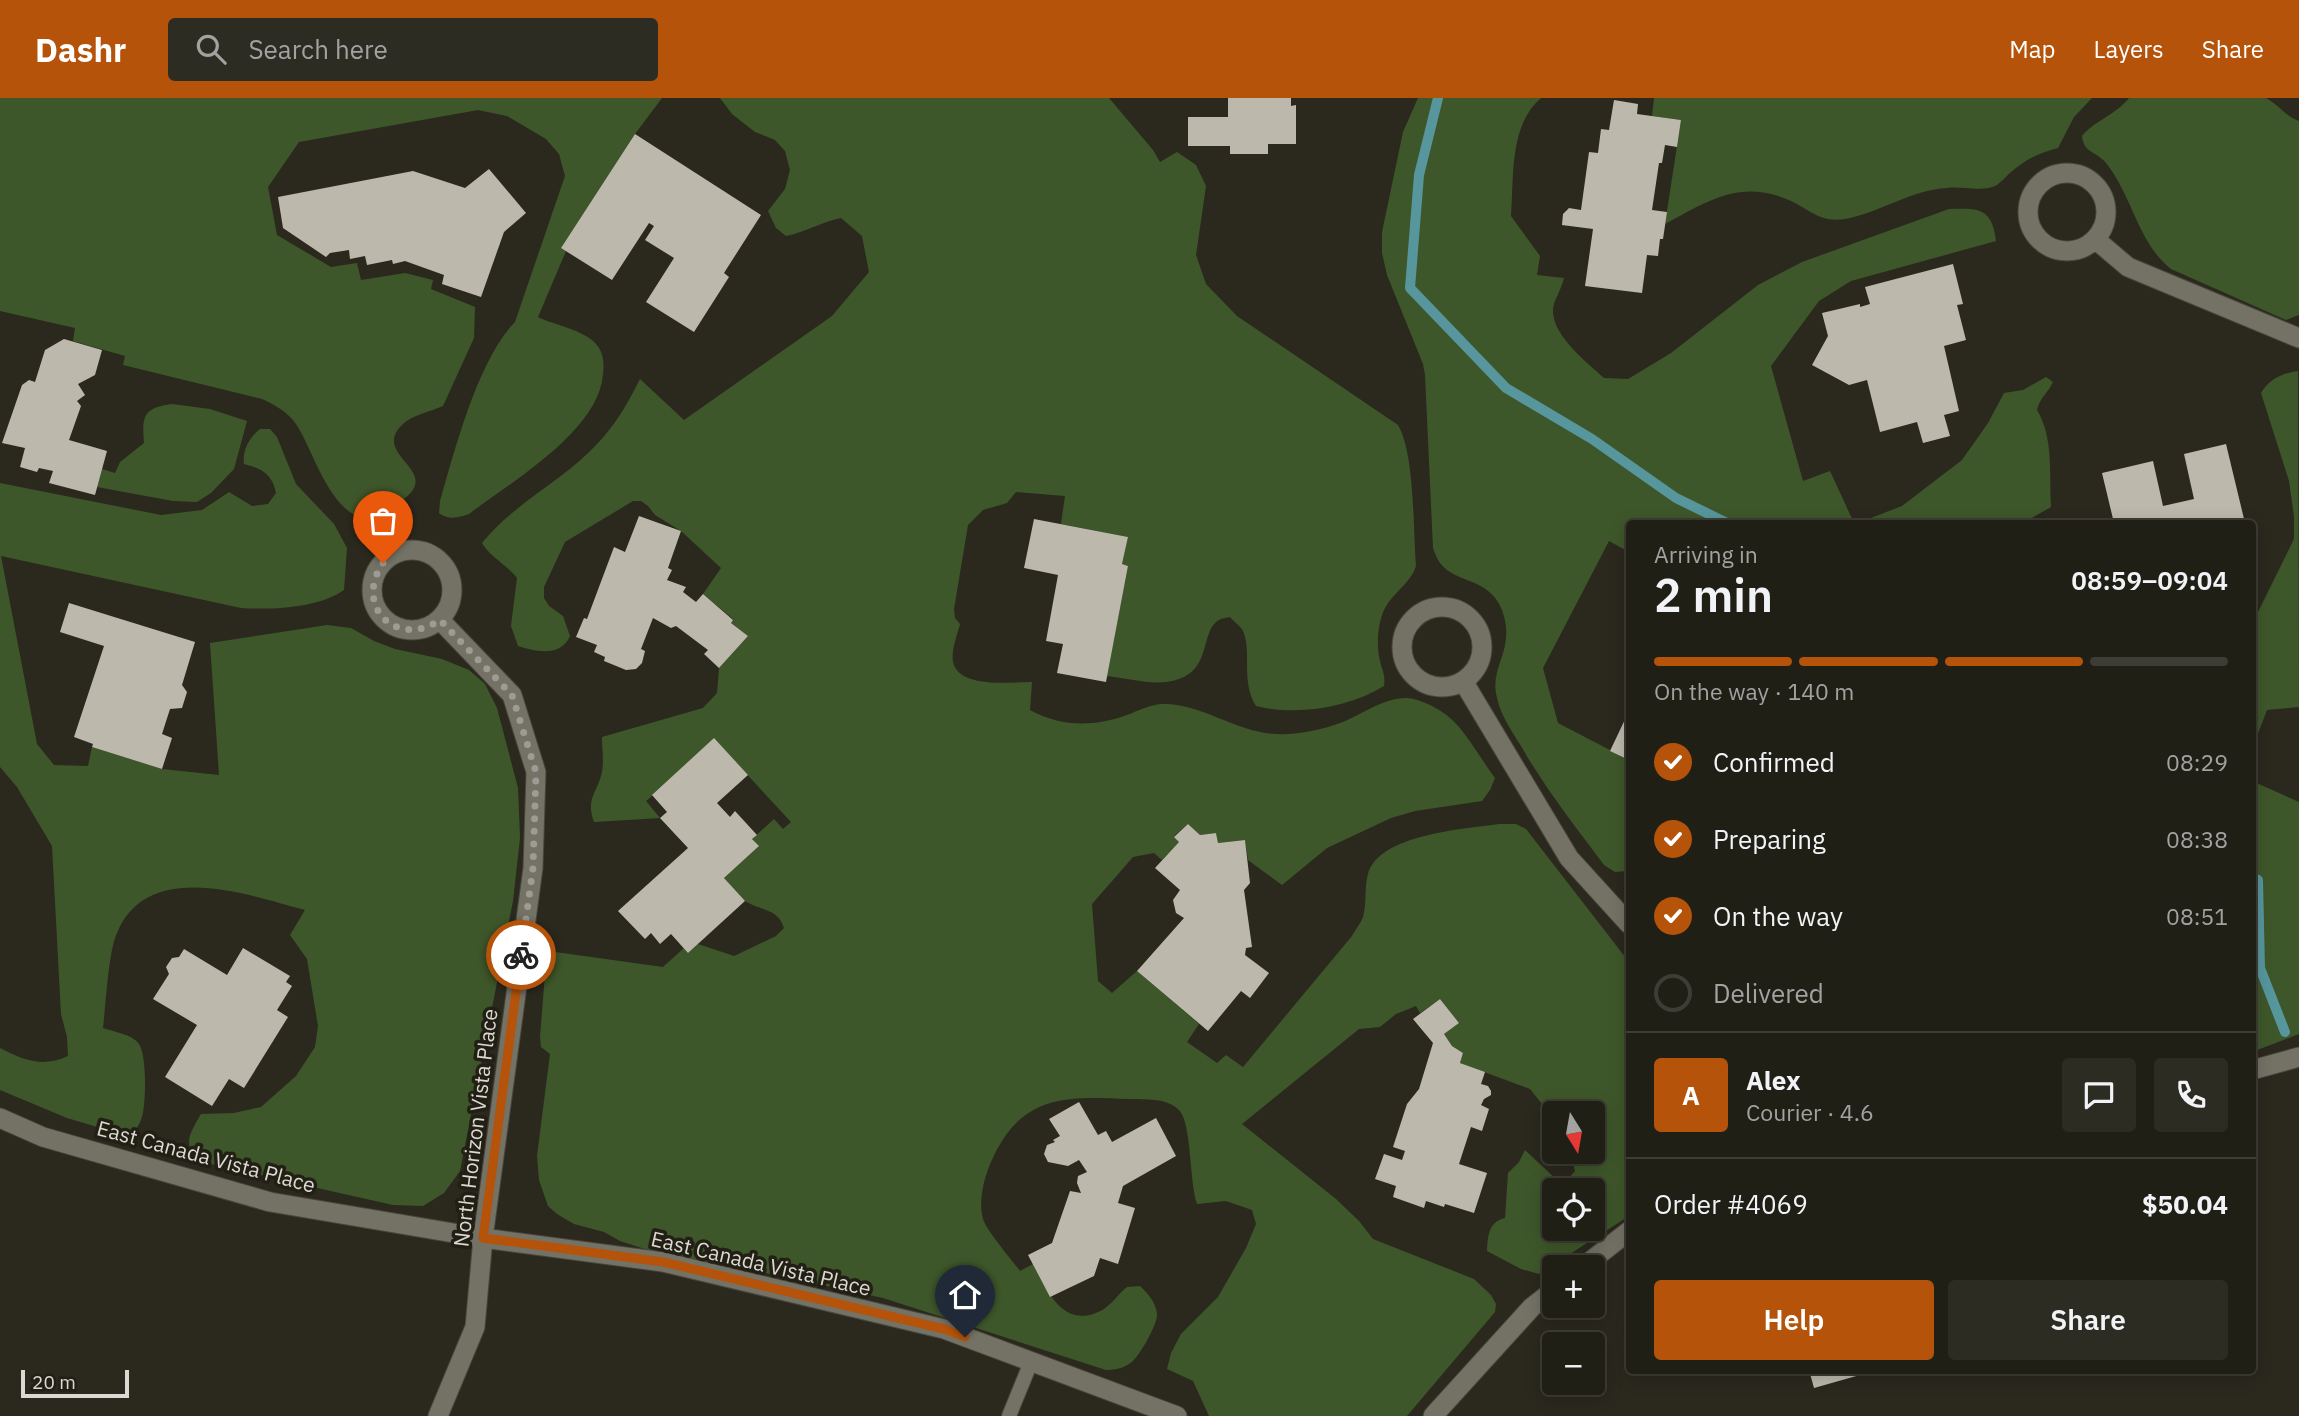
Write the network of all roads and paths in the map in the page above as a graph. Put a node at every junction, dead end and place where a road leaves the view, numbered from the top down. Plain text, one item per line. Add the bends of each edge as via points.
1 (2095, 239) junction
2 (2299, 338) edge
3 (440, 620) junction
4 (1463, 681) junction
5 (1626, 921) edge
6 (2299, 1057) edge
7 (2256, 1069) edge
8 (0, 1118) edge
9 (1626, 1233) edge
10 (483, 1238) junction
11 (1598, 1255) edge
12 (1542, 1299) edge
13 (1031, 1362) junction
14 (438, 1416) edge
15 (1009, 1416) edge
16 (1177, 1416) edge
17 (1433, 1416) edge

1 - 1 street via 2071,250 2045,244 2029,223 2031,196 2038,186 2059,173 2084,176 2094,183 2106,205 2103,229
1 - 2 street via 2128,267
3 - 3 street via 416,631 389,624 379,613 371,587 375,574 393,554 414,550 442,562 453,584 453,597
3 - 10 street, North Horizon Vista Place via 512,695 536,772 533,868
4 - 4 street via 1437,688 1424,684 1405,666 1401,653 1406,627 1426,610 1453,608 1474,623 1480,635 1480,661
4 - 5 street via 1569,858
6 - 7 street
8 - 10 street, East Canada Vista Place via 43,1137 270,1202
9 - 11 street
10 - 13 street, East Canada Vista Place via 663,1262 944,1329
10 - 14 street, North Horizon Vista Place via 475,1327
12 - 17 street
13 - 15 lane
13 - 16 street, East Canada Vista Place

